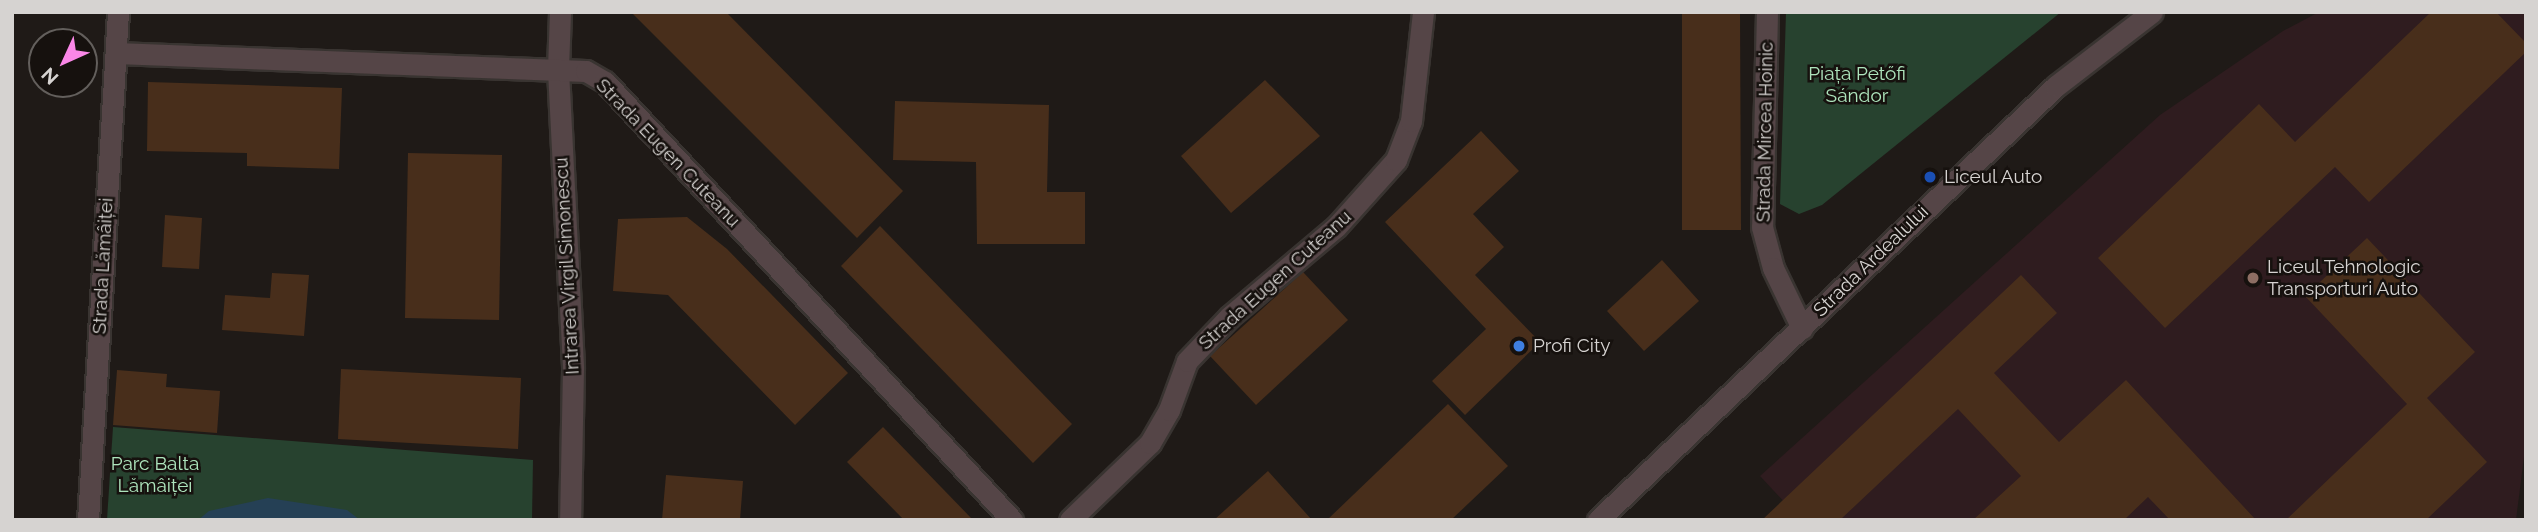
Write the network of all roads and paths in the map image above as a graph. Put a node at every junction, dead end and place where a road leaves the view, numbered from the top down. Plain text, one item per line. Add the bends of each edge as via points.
1 (118, 12) edge
2 (561, 12) edge
3 (1423, 12) edge
4 (1767, 12) edge
5 (2152, 12) edge
6 (116, 53) junction
7 (558, 70) junction
8 (1802, 328) junction
9 (88, 520) edge
10 (570, 520) edge
11 (1012, 520) edge
12 (1070, 520) edge
13 (1598, 520) edge

1 - 6 street, Strada Lămâiței
2 - 7 street, Intrarea Virgil Simonescu
3 - 12 street, Strada Eugen Cuteanu via 1411,121 1396,160 1336,227 1229,317 1187,361 1169,410 1150,443
4 - 8 street, Strada Mircea Hoinic via 1762,227 1773,268
5 - 8 street, Strada Ardealului via 2056,86
6 - 7 street, Strada Eugen Cuteanu
6 - 9 street, Strada Lămâiței
7 - 10 street, Intrarea Virgil Simonescu via 573,369
7 - 11 street, Strada Eugen Cuteanu via 586,71 605,82
8 - 13 street, Strada Ardealului

